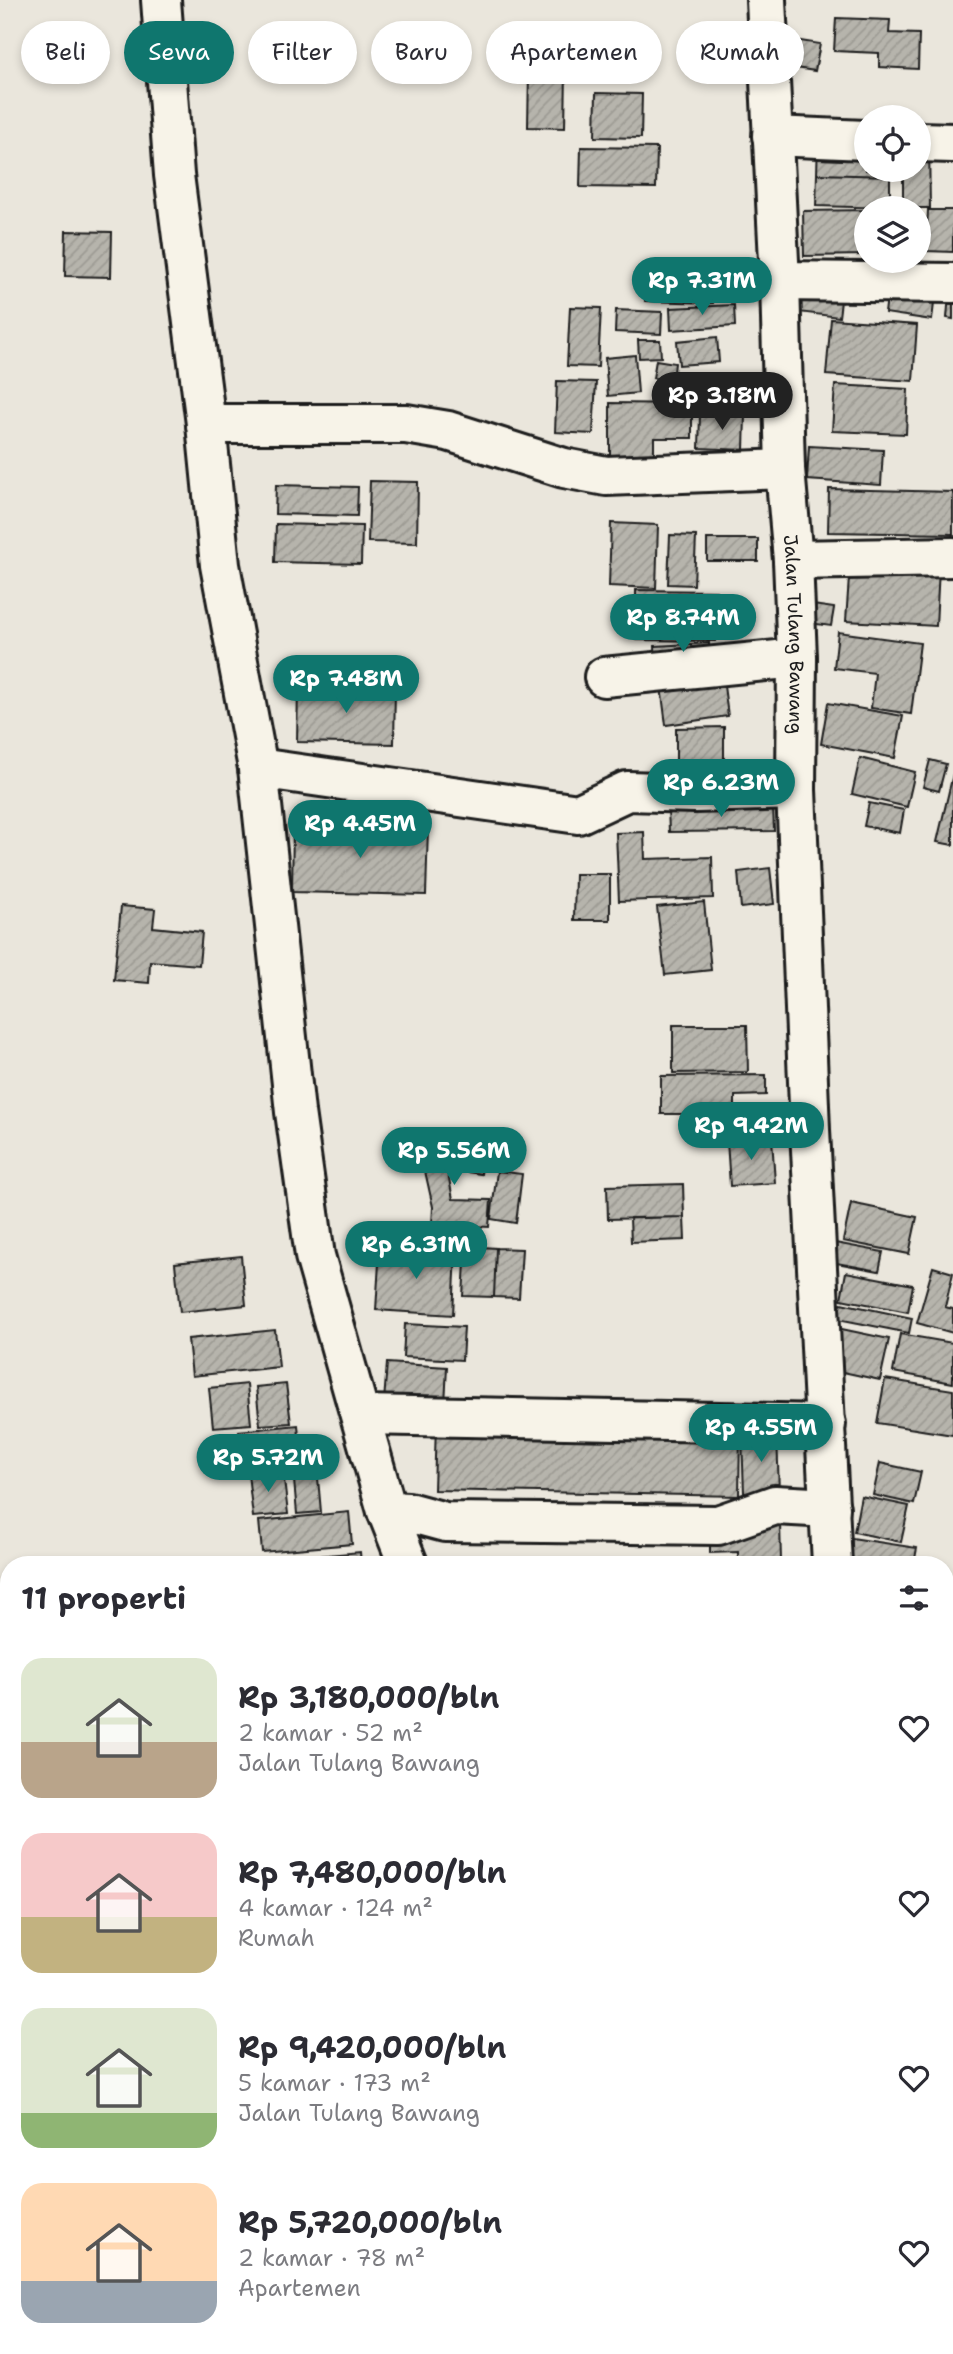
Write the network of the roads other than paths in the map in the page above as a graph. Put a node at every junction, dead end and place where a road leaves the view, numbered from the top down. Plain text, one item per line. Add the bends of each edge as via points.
1 (161, 0) edge
2 (766, 0) edge
3 (772, 136) junction
4 (854, 139) edge
5 (931, 142) edge
6 (953, 143) edge
7 (780, 281) junction
8 (953, 283) edge
9 (206, 424) junction
10 (785, 469) junction
11 (953, 557) edge
12 (793, 560) junction
13 (797, 658) junction
14 (604, 677) dead end
15 (258, 768) junction
16 (796, 790) junction
17 (361, 1415) junction
18 (826, 1424) junction
19 (830, 1508) junction
20 (387, 1511) junction
21 (405, 1556) edge
22 (832, 1556) edge

1 - 9 street via 174,175
2 - 3 street, Jalan Tulang Bawang
3 - 4 street
3 - 7 street, Jalan Tulang Bawang
5 - 6 street
7 - 8 street
7 - 10 street, Jalan Tulang Bawang
9 - 10 street via 406,424 448,431 564,468 606,476
9 - 15 street via 220,565
10 - 12 street, Jalan Tulang Bawang
11 - 12 street
12 - 13 street, Jalan Tulang Bawang
13 - 14 street
13 - 16 street, Jalan Tulang Bawang
15 - 16 street via 578,814 627,791
15 - 17 street via 295,1112 316,1256
16 - 18 street, Jalan Tulang Bawang
17 - 18 street
17 - 20 street
18 - 19 street, Jalan Tulang Bawang
19 - 20 street via 775,1506 718,1525 445,1522
19 - 22 street, Jalan Tulang Bawang
20 - 21 street

